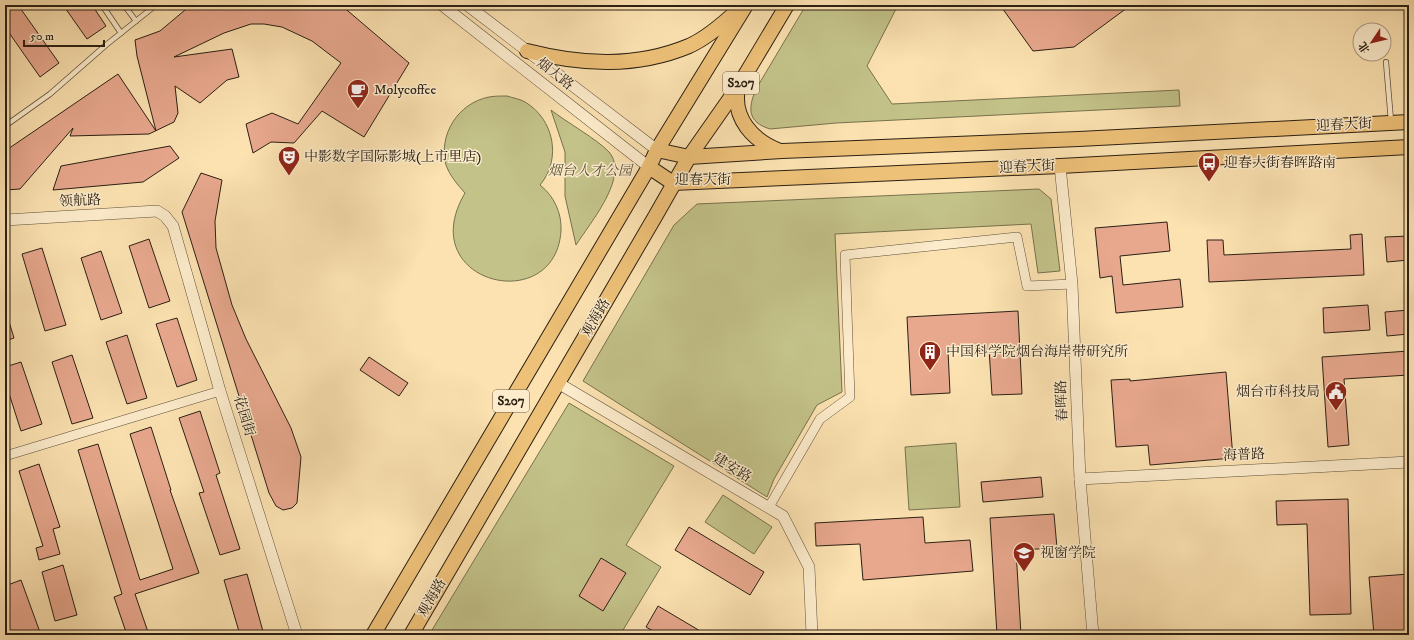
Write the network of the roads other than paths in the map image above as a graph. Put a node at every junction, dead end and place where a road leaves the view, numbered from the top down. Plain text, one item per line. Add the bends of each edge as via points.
1 (102, 5) edge
2 (124, 5) edge
3 (156, 5) edge
4 (442, 5) edge
5 (467, 5) edge
6 (746, 5) edge
7 (787, 5) edge
8 (136, 21) junction
9 (121, 33) junction
10 (528, 51) junction
11 (1386, 62) dead end
12 (738, 88) junction
13 (1409, 122) edge
14 (1391, 123) junction
15 (5, 126) edge
16 (1409, 147) edge
17 (657, 150) junction
18 (782, 152) junction
19 (689, 157) junction
20 (649, 166) junction
21 (1060, 166) junction
22 (673, 183) junction
23 (157, 211) joint
24 (5, 220) edge
25 (1072, 284) junction
26 (558, 383) junction
27 (220, 391) junction
28 (5, 456) edge
29 (1409, 462) edge
30 (1080, 479) junction
31 (769, 507) junction
32 (297, 635) edge
33 (373, 635) edge
34 (411, 635) edge
35 (812, 635) edge
36 (1093, 635) edge

1 - 9 lane
2 - 8 lane
3 - 8 lane
4 - 20 street, 烟大路
5 - 10 street, 烟大路
6 - 10 main road via 690,45 636,60 598,63 560,59
6 - 17 main road, S207
7 - 12 main road, 观海路 / S207
8 - 9 lane
9 - 15 lane via 50,94
10 - 17 street, 烟大路
11 - 14 lane
12 - 18 main road via 736,99 739,114 746,128 755,138
12 - 19 main road, 观海路 / S207
13 - 14 main road, 迎春大街
14 - 18 main road, 迎春大街
16 - 21 main road, 迎春大街
17 - 19 main road, 迎春大街
17 - 20 main road, S207
18 - 19 main road, 迎春大街
19 - 22 main road, 观海路 / S207
20 - 22 main road, 迎春大街
20 - 33 main road, S207
21 - 22 main road, 迎春大街
21 - 25 street, 春晖路
22 - 26 main road, 观海路 / S207
23 - 24 street, 领航路
23 - 27 street, 花园街 via 173,226
25 - 30 street, 春晖路
25 - 31 street via 1027,286 1017,237 845,255 850,397 820,419
26 - 31 street, 建安路
26 - 34 main road, 观海路 / S207
27 - 28 street
27 - 32 street, 花园街
29 - 30 street, 海普路
30 - 36 street, 春晖路
31 - 35 street, 建安路 via 783,516 808,567

